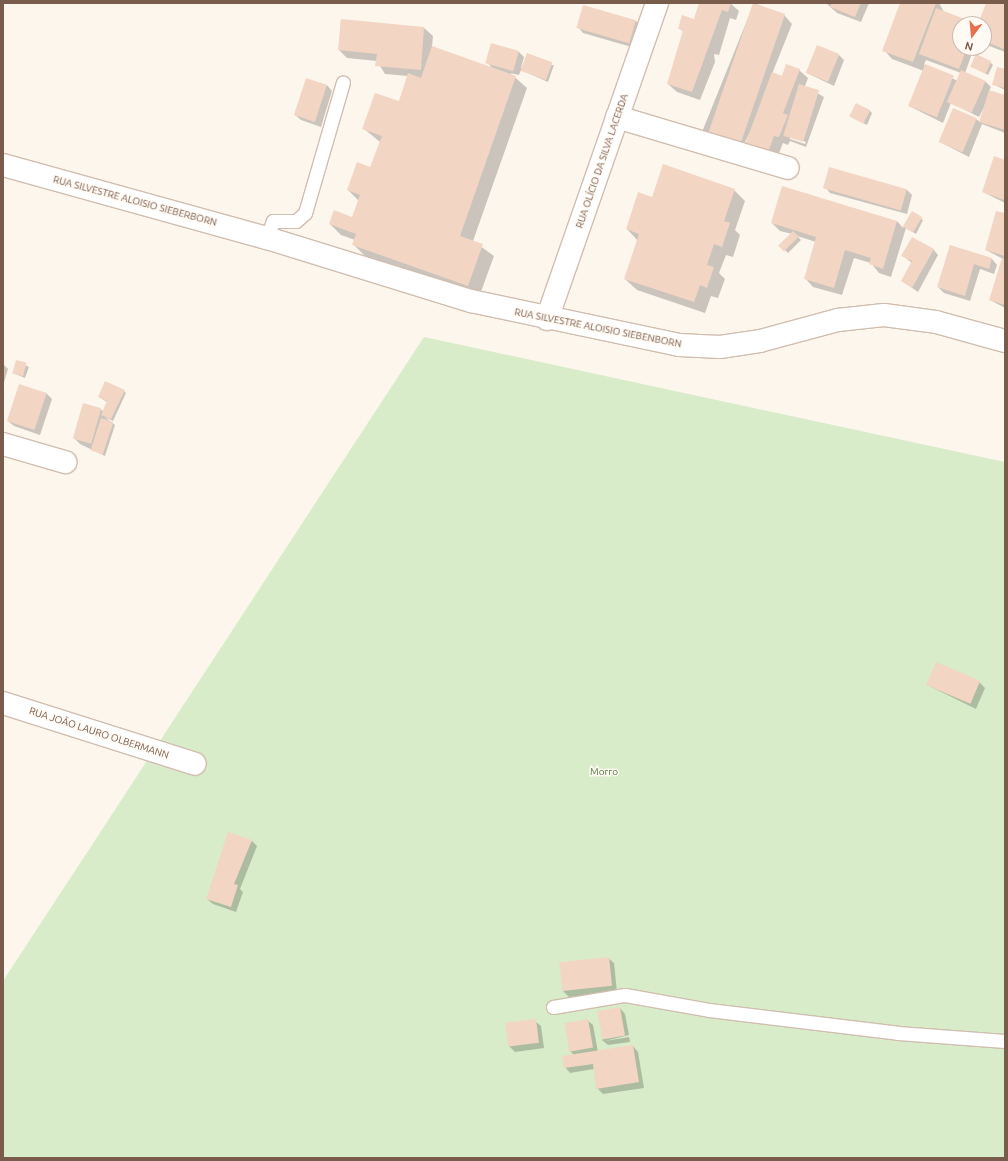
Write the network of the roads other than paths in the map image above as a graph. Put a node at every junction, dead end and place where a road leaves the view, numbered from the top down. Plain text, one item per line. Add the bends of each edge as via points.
1 (657, 3) edge
2 (342, 82) dead end
3 (617, 117) junction
4 (3, 165) edge
5 (788, 168) dead end
6 (268, 238) junction
7 (547, 319) junction
8 (1005, 341) edge
9 (3, 444) edge
10 (65, 462) dead end
11 (3, 702) edge
12 (196, 764) dead end
13 (553, 1007) dead end
14 (1005, 1041) edge

1 - 3 street, RUA OLÍCIO DA SILVA LACERDA
2 - 6 lane via 305,213 296,221 273,221
3 - 5 street
3 - 7 street, RUA OLÍCIO DA SILVA LACERDA
4 - 6 street, RUA SILVESTRE ALOISIO SIEBERBORN
6 - 7 street, RUA SILVESTRE ALOISIO SIEBENBORN via 471,301
7 - 8 street, RUA SILVESTRE ALOISIO SIEBENBORN via 678,345 720,347 760,341 838,320 884,315 936,322
9 - 10 street
11 - 12 street, RUA JOÃO LAURO OLBERMANN
13 - 14 lane via 625,995 717,1011 898,1033

